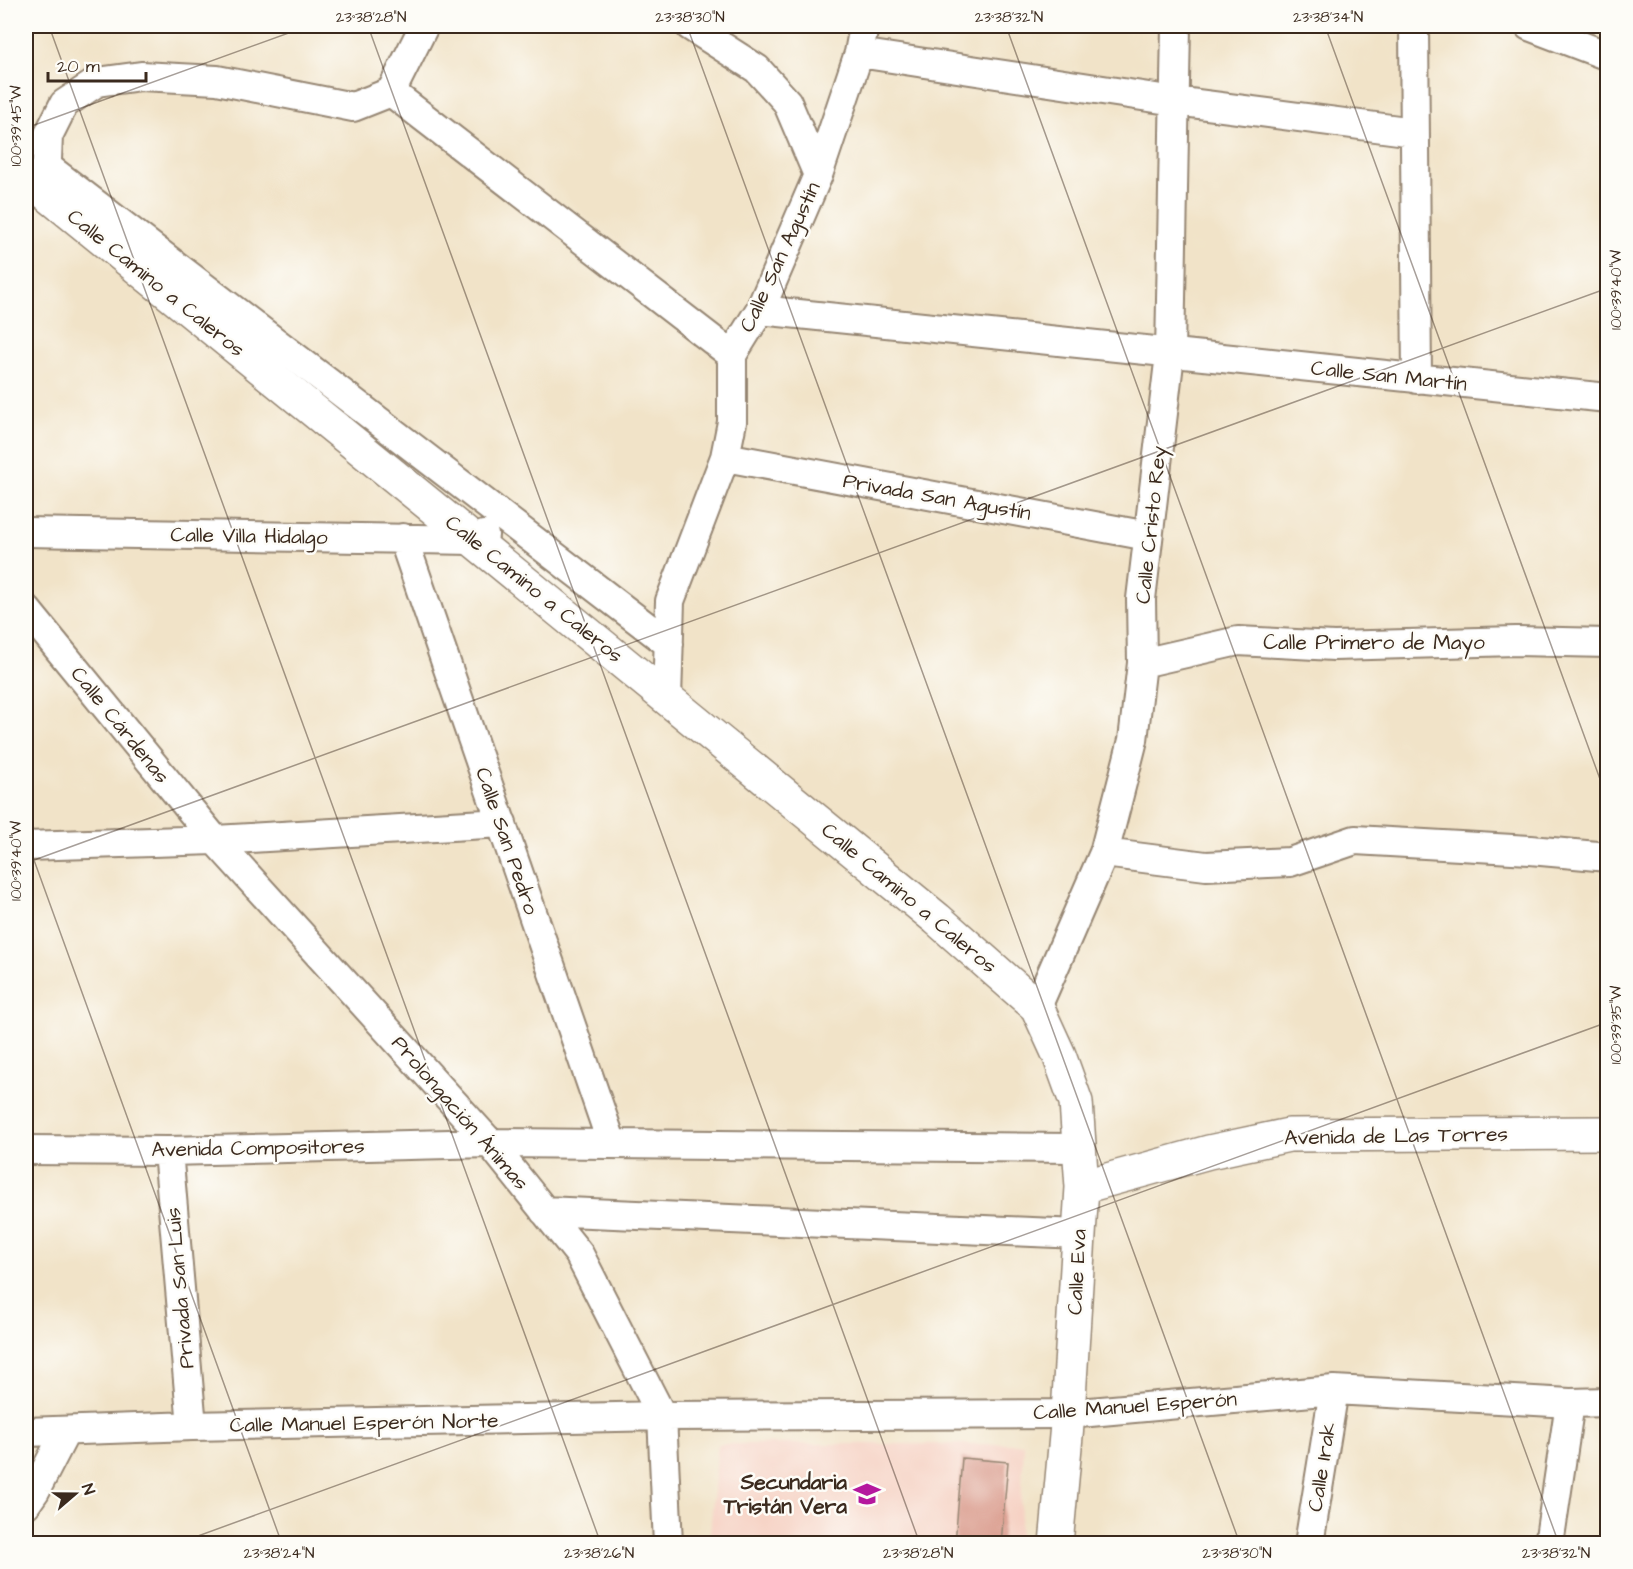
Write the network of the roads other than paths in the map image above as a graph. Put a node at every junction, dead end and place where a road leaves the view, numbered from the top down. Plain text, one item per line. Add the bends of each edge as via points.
1 (424, 26) edge
2 (690, 26) edge
3 (1176, 26) edge
4 (1414, 26) edge
5 (1529, 26) edge
6 (862, 39) edge
7 (1608, 56) edge
8 (391, 92) junction
9 (1175, 101) junction
10 (1414, 132) junction
11 (818, 175) junction
12 (39, 179) edge
13 (760, 310) junction
14 (1170, 354) junction
15 (732, 355) junction
16 (1417, 379) junction
17 (1608, 398) edge
18 (725, 458) junction
19 (512, 524) junction
20 (26, 532) edge
21 (1148, 536) junction
22 (403, 538) junction
23 (473, 540) junction
24 (26, 609) edge
25 (1608, 643) edge
26 (669, 644) junction
27 (1142, 663) junction
28 (667, 698) junction
29 (501, 824) junction
30 (215, 840) junction
31 (26, 846) edge
32 (1104, 854) junction
33 (1608, 857) edge
34 (1038, 1007) junction
35 (1608, 1133) edge
36 (490, 1143) junction
37 (612, 1144) junction
38 (1079, 1148) junction
39 (26, 1150) edge
40 (168, 1151) junction
41 (1082, 1187) junction
42 (544, 1211) junction
43 (1079, 1234) junction
44 (1334, 1390) junction
45 (1608, 1402) edge
46 (1570, 1403) junction
47 (1068, 1414) junction
48 (662, 1416) junction
49 (192, 1426) junction
50 (66, 1431) junction
51 (26, 1432) edge
52 (26, 1504) edge
53 (668, 1544) edge
54 (1056, 1544) edge
55 (1309, 1544) edge
56 (1549, 1544) edge

1 - 8 street
2 - 11 street via 757,69 787,102
3 - 9 street, Calle Cristo Rey
4 - 10 street
5 - 7 street
6 - 9 street
6 - 11 street, Calle San Agustín
8 - 12 street via 353,107 217,80 141,76 97,82 64,104 48,136
8 - 15 street
9 - 10 street
9 - 14 street, Calle Cristo Rey
10 - 16 street
11 - 13 street, Calle San Agustín
12 - 19 street
12 - 23 street, Calle Camino a Caleros
13 - 14 street, Calle San Martín
13 - 15 street, Calle San Agustín
14 - 16 street, Calle San Martín
14 - 21 street, Calle Cristo Rey
15 - 18 street, Calle San Agustín via 732,422
16 - 17 street, Calle San Martín
18 - 21 street, Privada San Agustín
18 - 26 street, Calle San Agustín via 670,601
19 - 23 street
19 - 26 street
20 - 22 street, Calle Villa Hidalgo
21 - 27 street, Calle Cristo Rey via 1141,599
22 - 23 street, Calle Villa Hidalgo
22 - 29 street, Calle San Pedro
23 - 28 street, Calle Camino a Caleros
24 - 30 street, Calle Cárdenas
25 - 27 street, Calle Primero de Mayo via 1516,641 1334,646 1238,641
26 - 28 street, Calle San Agustín
27 - 32 street, Calle Cristo Rey via 1133,740
28 - 34 street, Calle Camino a Caleros
29 - 30 street
29 - 37 street, Calle San Pedro
30 - 31 street
30 - 36 street, Prolongación Ánimas
32 - 33 street via 1206,866 1290,862 1355,840
32 - 34 street, Calle Cristo Rey
34 - 38 street, Calle Eva via 1076,1102
35 - 41 street, Avenida de Las Torres via 1289,1135 1209,1152
36 - 37 street, Avenida Compositores
36 - 40 street, Avenida Compositores
36 - 42 street, Prolongación Ánimas
37 - 38 street, Avenida Compositores
38 - 41 street, Calle Eva
39 - 40 street, Avenida Compositores
40 - 49 street, Privada San Luis
41 - 43 street, Calle Eva
42 - 43 street
42 - 48 street, Prolongación Ánimas via 579,1254
43 - 47 street, Calle Eva
44 - 46 street, Calle Manuel Esperón
44 - 47 street, Calle Manuel Esperón
44 - 55 street, Calle Irak
45 - 46 street, Calle Manuel Esperón
46 - 56 street
47 - 48 street, Calle Manuel Esperón
47 - 54 street, Calle Eva
48 - 49 street, Calle Manuel Esperón Norte
48 - 53 street
49 - 50 street, Calle Manuel Esperón Norte
50 - 51 street, Calle Manuel Esperón Norte
50 - 52 street

